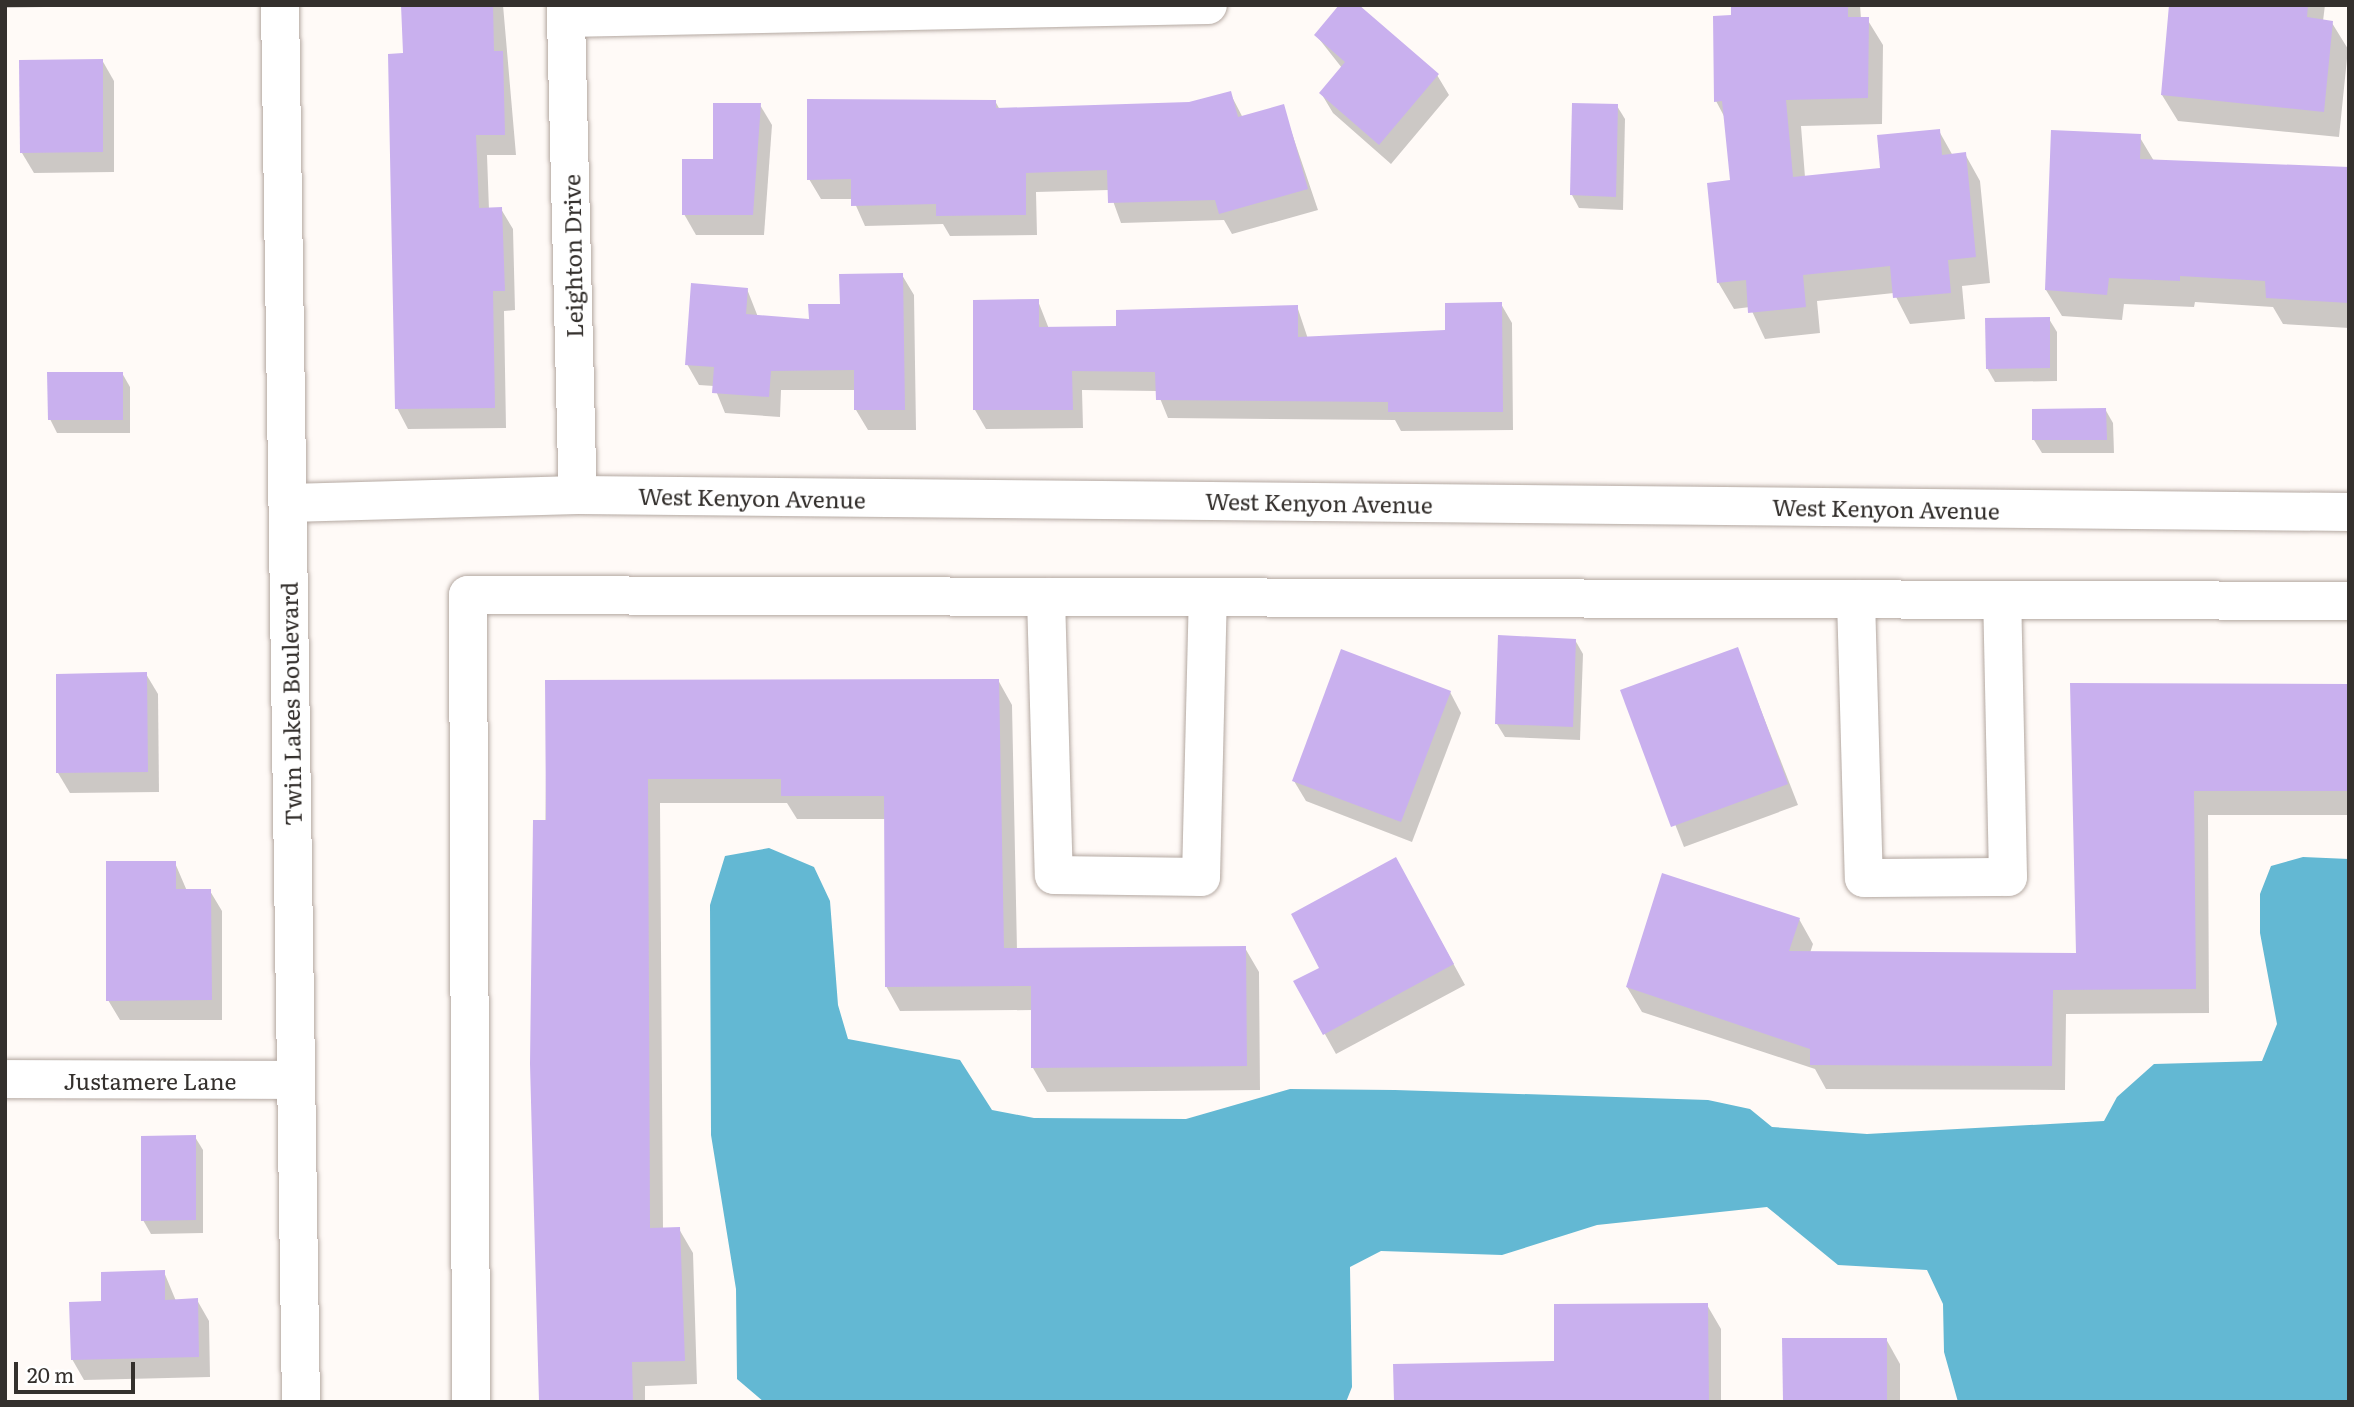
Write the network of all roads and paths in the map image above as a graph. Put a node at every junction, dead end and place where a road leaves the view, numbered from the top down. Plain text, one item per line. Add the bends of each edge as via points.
1 (280, 5) edge
2 (1208, 5) edge
3 (566, 12) edge
4 (578, 495) junction
5 (289, 503) junction
6 (2349, 513) edge
7 (1046, 597) junction
8 (1208, 598) junction
9 (1856, 599) junction
10 (2002, 600) junction
11 (2349, 601) edge
12 (5, 1079) edge
13 (294, 1080) junction
14 (301, 1402) edge
15 (471, 1402) edge

1 - 5 street, Twin Lakes Boulevard
2 - 3 street, Leighton Drive
3 - 4 street, Leighton Drive
4 - 5 street, West Kenyon Avenue
4 - 6 street, West Kenyon Avenue
5 - 13 street, Twin Lakes Boulevard
7 - 8 street
7 - 8 street via 1054,875 1201,877
7 - 15 street via 468,595
8 - 9 street
9 - 10 street
9 - 10 street via 1864,878 2008,877
10 - 11 street
12 - 13 street, Justamere Lane
13 - 14 street, Twin Lakes Boulevard

